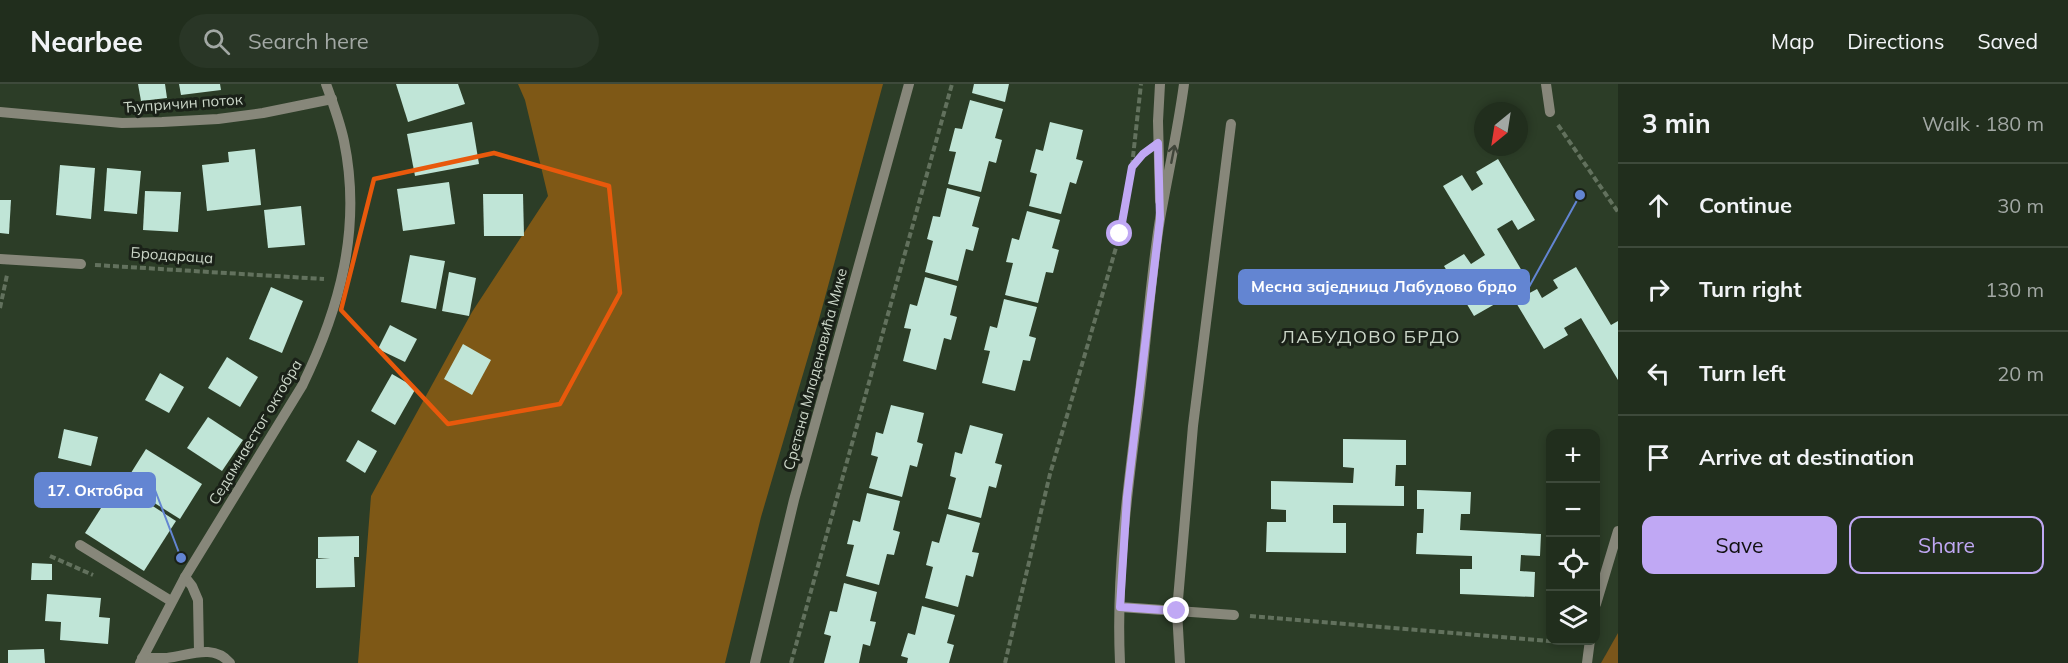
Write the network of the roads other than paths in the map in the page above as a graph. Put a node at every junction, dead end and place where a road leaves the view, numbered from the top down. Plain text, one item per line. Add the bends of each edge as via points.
1 (326, 84) edge
2 (909, 84) edge
3 (1160, 84) edge
4 (1184, 84) edge
5 (1546, 84) edge
6 (332, 99) junction
7 (0, 112) edge
8 (1550, 112) road end
9 (1232, 124) dead end
10 (1160, 219) junction
11 (5, 259) edge
12 (81, 264) road end
13 (1618, 531) edge
14 (80, 545) dead end
15 (185, 577) junction
16 (1600, 591) edge
17 (171, 601) junction
18 (1120, 607) junction
19 (1177, 611) junction
20 (1234, 615) road end
21 (1590, 645) edge
22 (200, 652) junction
23 (141, 660) edge
24 (230, 663) edge
25 (755, 663) edge
26 (1120, 663) edge
27 (1180, 663) edge
28 (1587, 663) edge

1 - 6 street, Седамнаестог октобра
2 - 25 street, Сретена Младеновића Мике via 794,500
3 - 10 street
10 -> 4 street
5 - 8 street
6 - 7 street, Ћупричин поток via 263,113 162,122 122,123
6 - 15 street, Седамнаестог октобра via 344,139 349,187 343,280 330,322 302,386
9 - 19 street via 1193,426
10 - 18 street via 1127,497
11 - 12 street
13 - 16 street
14 - 17 street
15 - 17 street, Седамнаестог октобра
15 - 22 street via 197,594
17 - 23 street, Седамнаестог октобра
18 - 19 street
18 - 26 street
19 - 20 street
19 - 27 street
21 - 28 street
22 - 23 street, Седамнаестог октобра
22 - 24 street, Седамнаестог октобра via 216,652

